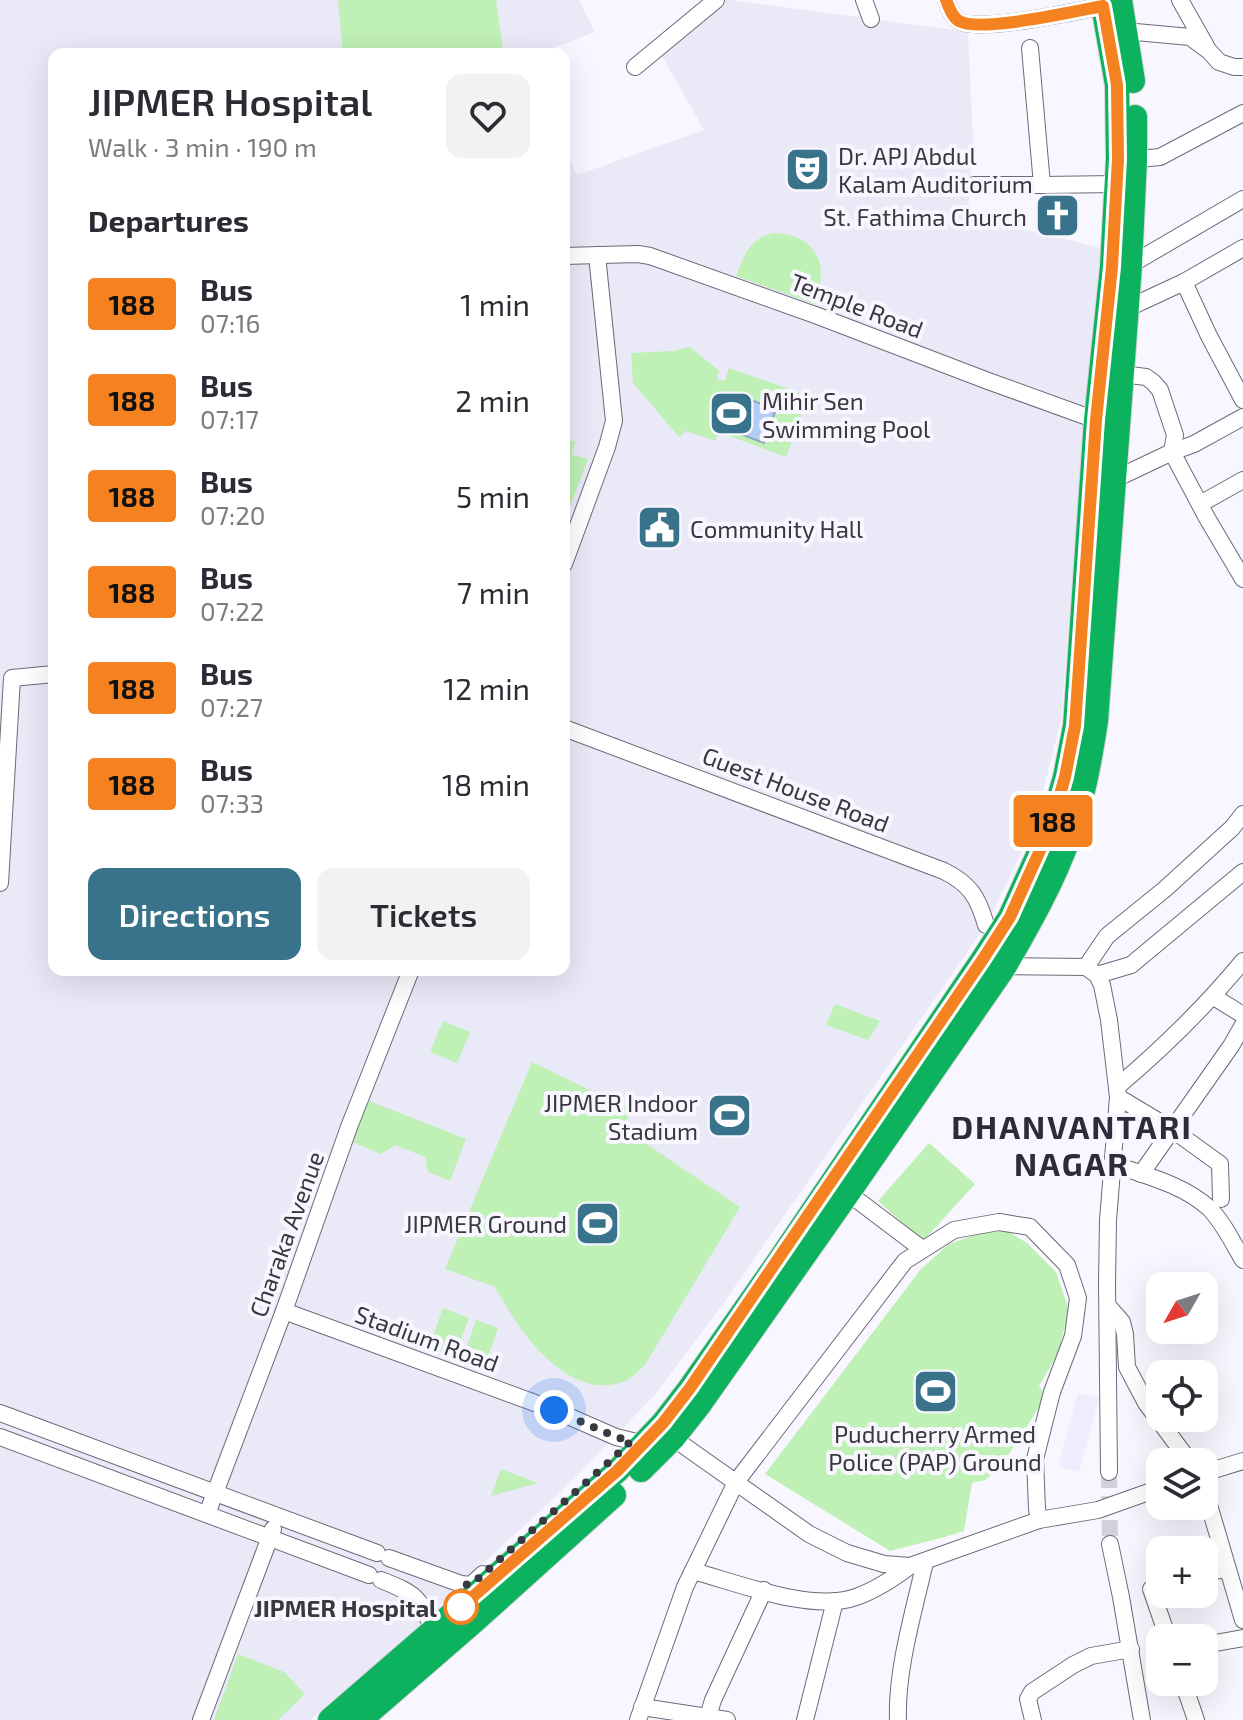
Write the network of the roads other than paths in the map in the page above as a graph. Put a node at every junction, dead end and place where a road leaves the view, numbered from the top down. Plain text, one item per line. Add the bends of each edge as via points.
1 (716, 0) edge
2 (864, 0) edge
3 (946, 0) edge
4 (1180, 0) edge
5 (1108, 2) edge
6 (871, 19) dead end
7 (1125, 31) junction
8 (1030, 48) dead end
9 (1209, 51) junction
10 (635, 67) dead end
11 (1243, 67) edge
12 (1243, 113) edge
13 (1127, 160) junction
14 (1117, 184) junction
15 (974, 185) dead end
16 (1042, 185) junction
17 (1243, 199) edge
18 (1243, 248) edge
19 (597, 255) junction
20 (570, 256) edge
21 (1130, 265) junction
22 (1184, 282) junction
23 (1126, 309) junction
24 (1122, 374) junction
25 (1243, 400) edge
26 (1243, 417) edge
27 (1096, 420) junction
28 (1172, 452) junction
29 (1103, 480) junction
30 (1243, 480) edge
31 (1200, 504) junction
32 (570, 548) edge
33 (1238, 561) edge
34 (1243, 579) edge
35 (48, 675) edge
36 (570, 730) edge
37 (1243, 814) edge
38 (1243, 872) edge
39 (0, 883) edge
40 (986, 925) dead end
41 (1243, 961) edge
42 (1005, 966) junction
43 (1092, 971) junction
44 (409, 976) edge
45 (1214, 997) junction
46 (1243, 1015) edge
47 (1243, 1025) edge
48 (1117, 1092) junction
49 (1173, 1130) junction
50 (1113, 1164) junction
51 (1141, 1174) junction
52 (841, 1188) junction
53 (1221, 1199) dead end
54 (922, 1249) junction
55 (1243, 1260) edge
56 (1108, 1306) junction
57 (284, 1311) junction
58 (0, 1413) edge
59 (0, 1437) edge
60 (673, 1438) junction
61 (638, 1442) junction
62 (1180, 1448) edge
63 (1243, 1461) edge
64 (1218, 1469) edge
65 (1109, 1472) tunnel mouth
66 (736, 1482) junction
67 (214, 1493) junction
68 (1146, 1493) edge
69 (207, 1514) junction
70 (278, 1517) junction
71 (1039, 1520) junction
72 (1213, 1520) edge
73 (270, 1538) junction
74 (1110, 1544) tunnel mouth
75 (918, 1564) junction
76 (1227, 1568) junction
77 (1218, 1570) edge
78 (693, 1571) junction
79 (764, 1590) junction
80 (1146, 1590) edge
81 (1121, 1597) junction
82 (835, 1601) junction
83 (1243, 1620) edge
84 (433, 1631) junction
85 (1243, 1638) edge
86 (1218, 1642) edge
87 (1131, 1649) junction
88 (1188, 1696) edge
89 (367, 1712) edge
90 (640, 1714) edge
91 (707, 1719) edge
92 (201, 1720) edge
93 (330, 1720) edge
94 (727, 1720) edge
95 (805, 1720) edge
96 (898, 1720) edge
97 (1033, 1720) edge
98 (1142, 1720) edge
99 (1196, 1720) edge

1 - 10 street
2 - 6 street
3 - 5 street via 959,21 980,25
4 - 9 street
5 - 7 highway
5 - 13 highway
7 - 9 street via 1190,37
7 - 13 highway via 1134,85
8 - 16 street
9 - 11 street via 1219,62
12 - 13 street via 1160,157
13 - 14 highway
13 - 21 highway
14 - 16 street
14 - 27 highway
15 - 16 street
17 - 21 street
18 - 22 street
19 - 20 street, Temple Road
19 - 27 street, Temple Road via 650,256
19 - 32 street via 615,413
21 - 23 highway
22 - 23 street
22 - 25 street
23 - 24 highway
24 - 28 street via 1146,377 1160,390 1175,435
24 - 29 highway
26 - 28 street
27 - 29 highway
28 - 29 street
28 - 31 street
29 - 42 highway via 1096,721 1085,786 1054,873
29 - 52 highway via 1075,726 1051,826 1010,917
30 - 31 street
31 - 33 street
33 - 34 street
35 - 39 street via 12,678
36 - 40 street, Guest House Road via 944,871 969,887
37 - 43 street via 1107,936
38 - 43 street via 1131,965
41 - 45 street
42 - 43 street
42 - 52 highway
43 - 48 street via 1102,985
44 - 57 street, Charaka Avenue
45 - 46 street
45 - 48 street
47 - 49 street
48 - 49 street
48 - 50 street
49 - 51 street
49 - 53 street via 1220,1164
50 - 51 street
50 - 56 street
51 - 55 street via 1175,1185 1209,1208
52 - 54 street
52 - 60 highway
52 - 61 highway via 690,1388
54 - 66 street via 905,1261
54 - 71 street via 954,1230 999,1222 1030,1227 1067,1265 1078,1298 1073,1336 1035,1459
56 - 62 street via 1122,1322 1127,1367
56 - 65 street
57 - 61 street, Stadium Road
57 - 67 street, Charaka Avenue
58 - 67 street
59 - 69 street
60 - 66 street
60 - 89 highway
61 - 70 street via 471,1585
61 - 84 highway via 617,1471
63 - 64 street
66 - 75 street via 809,1534 847,1553 884,1564
66 - 78 street
67 - 69 street, Charaka Avenue
67 - 70 street
68 - 71 street via 1098,1510
69 - 73 street
70 - 73 street
71 - 75 street
72 - 76 street
73 - 84 street via 406,1590 415,1596
73 - 92 street
74 - 81 street
75 - 82 street via 856,1597
75 - 96 street
76 - 77 street
76 - 83 street
78 - 79 street
78 - 90 street
79 - 82 street via 803,1601
79 - 91 street
80 - 81 street
81 - 87 street
82 - 95 street
84 - 89 highway
85 - 86 street
87 - 97 street via 1091,1656 1032,1692 1028,1699
87 - 98 street
88 - 99 street
89 - 93 highway
90 - 91 street
91 - 94 street

